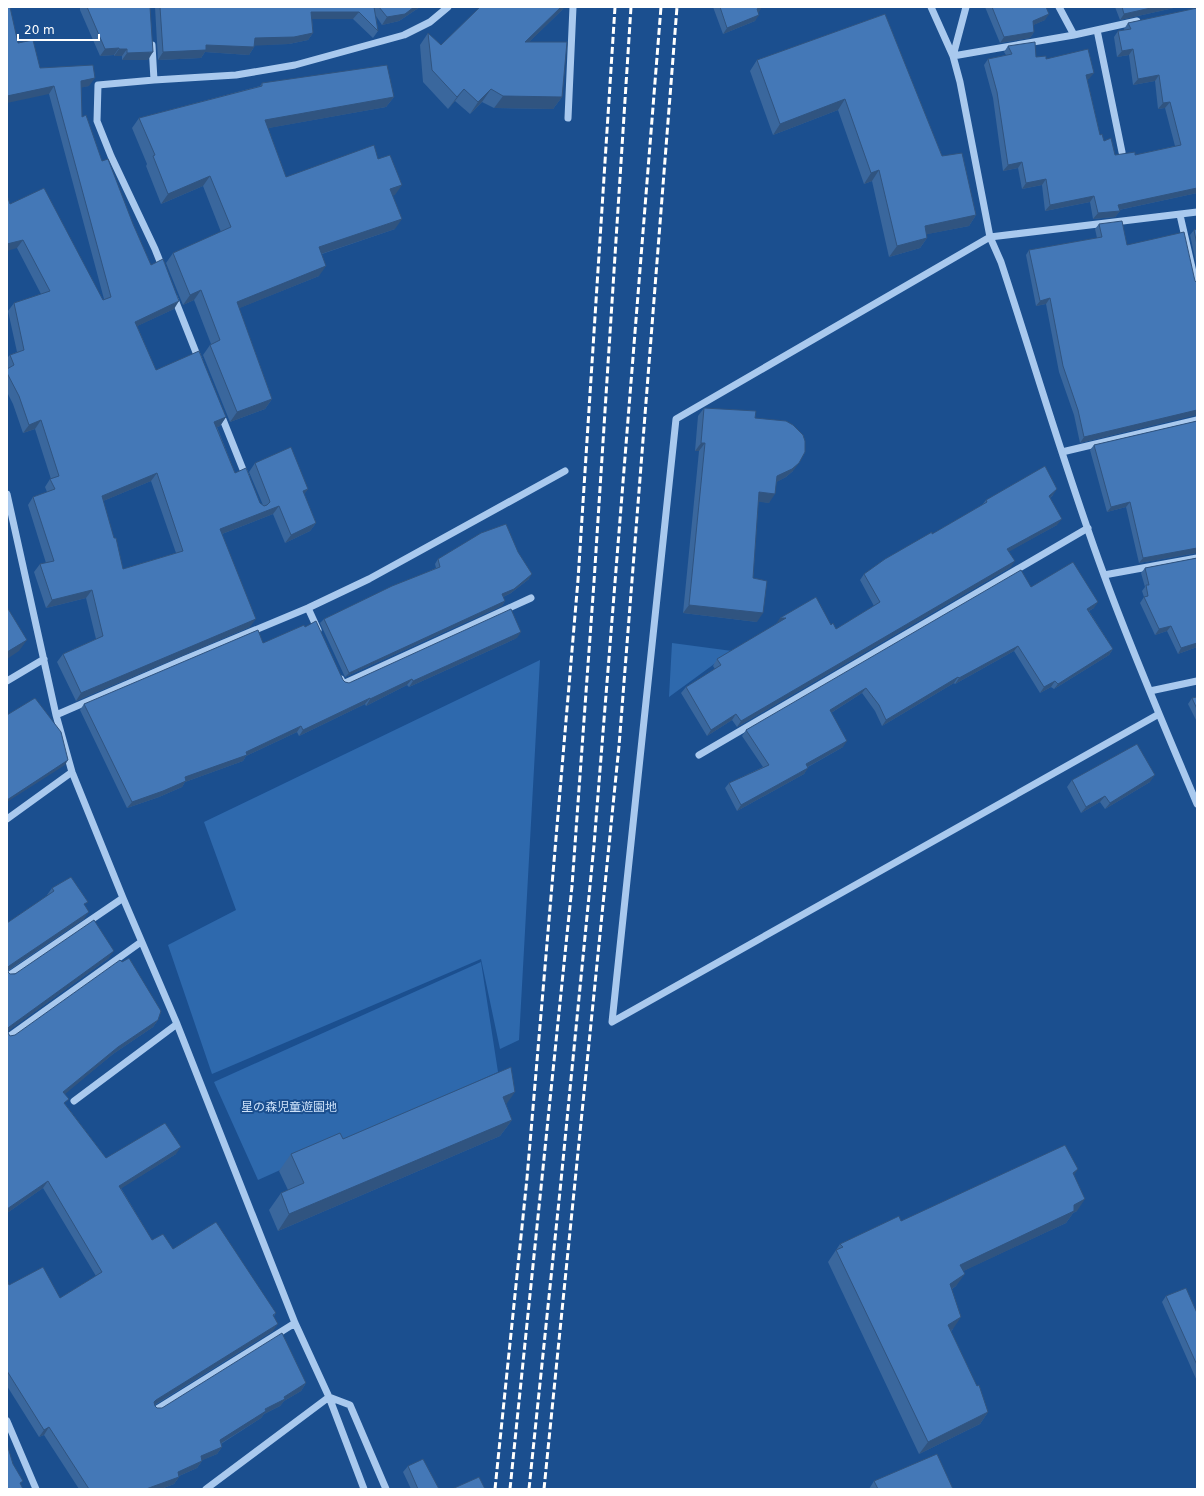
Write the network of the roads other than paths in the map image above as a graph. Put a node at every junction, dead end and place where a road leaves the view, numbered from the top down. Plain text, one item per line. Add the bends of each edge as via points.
1 (448, 7) edge
2 (573, 7) edge
3 (931, 7) edge
4 (966, 7) edge
5 (1059, 7) edge
6 (1143, 20) edge
7 (1097, 30) junction
8 (1074, 35) junction
9 (151, 38) edge
10 (953, 56) junction
11 (154, 80) junction
12 (568, 118) dead end
13 (1122, 152) edge
14 (1197, 212) edge
15 (1180, 215) junction
16 (990, 237) junction
17 (167, 278) edge
18 (1196, 285) edge
19 (172, 292) edge
20 (201, 365) edge
21 (219, 408) edge
22 (1197, 420) edge
23 (1062, 452) junction
24 (565, 471) dead end
25 (250, 488) edge
26 (7, 494) edge
27 (1088, 528) junction
28 (1197, 558) edge
29 (1104, 575) junction
30 (531, 598) dead end
31 (308, 608) junction
32 (320, 636) edge
33 (44, 659) junction
34 (336, 670) edge
35 (7, 681) edge
36 (1197, 681) edge
37 (1150, 691) junction
38 (1159, 714) junction
39 (56, 715) junction
40 (699, 755) dead end
41 (72, 772) junction
42 (1197, 804) edge
43 (7, 819) edge
44 (123, 898) junction
45 (141, 942) junction
46 (7, 977) edge
47 (177, 1024) junction
48 (7, 1038) edge
49 (74, 1101) dead end
50 (295, 1323) junction
51 (329, 1397) junction
52 (154, 1411) edge
53 (7, 1421) edge
54 (36, 1489) edge
55 (206, 1489) edge
56 (364, 1489) edge
57 (386, 1489) edge

1 - 11 street via 430,22 404,35 295,64 236,75
2 - 12 street
3 - 10 street
4 - 10 street
5 - 8 street
6 - 7 street
7 - 8 street
7 - 13 street
8 - 10 street
9 - 11 street
10 - 16 street
11 - 17 street via 98,85 97,121
14 - 15 street
15 - 16 street
15 - 18 street
16 - 23 street via 1001,262
16 - 38 street via 676,419 612,1022
19 - 20 street
21 - 25 street
22 - 23 street
23 - 27 street
24 - 31 street via 368,579
26 - 33 street
27 - 29 street
27 - 40 street
28 - 29 street
29 - 37 street
30 - 34 street via 343,684
31 - 32 street
31 - 39 street
33 - 35 street
33 - 39 street
36 - 37 street
37 - 38 street
38 - 42 street
39 - 41 street
41 - 43 street
41 - 44 street
44 - 45 street
44 - 46 street
45 - 47 street
45 - 48 street
47 - 49 street
47 - 50 street
50 - 51 street
50 - 52 street
51 - 55 street
51 - 56 street
51 - 57 street via 350,1405
53 - 54 street

